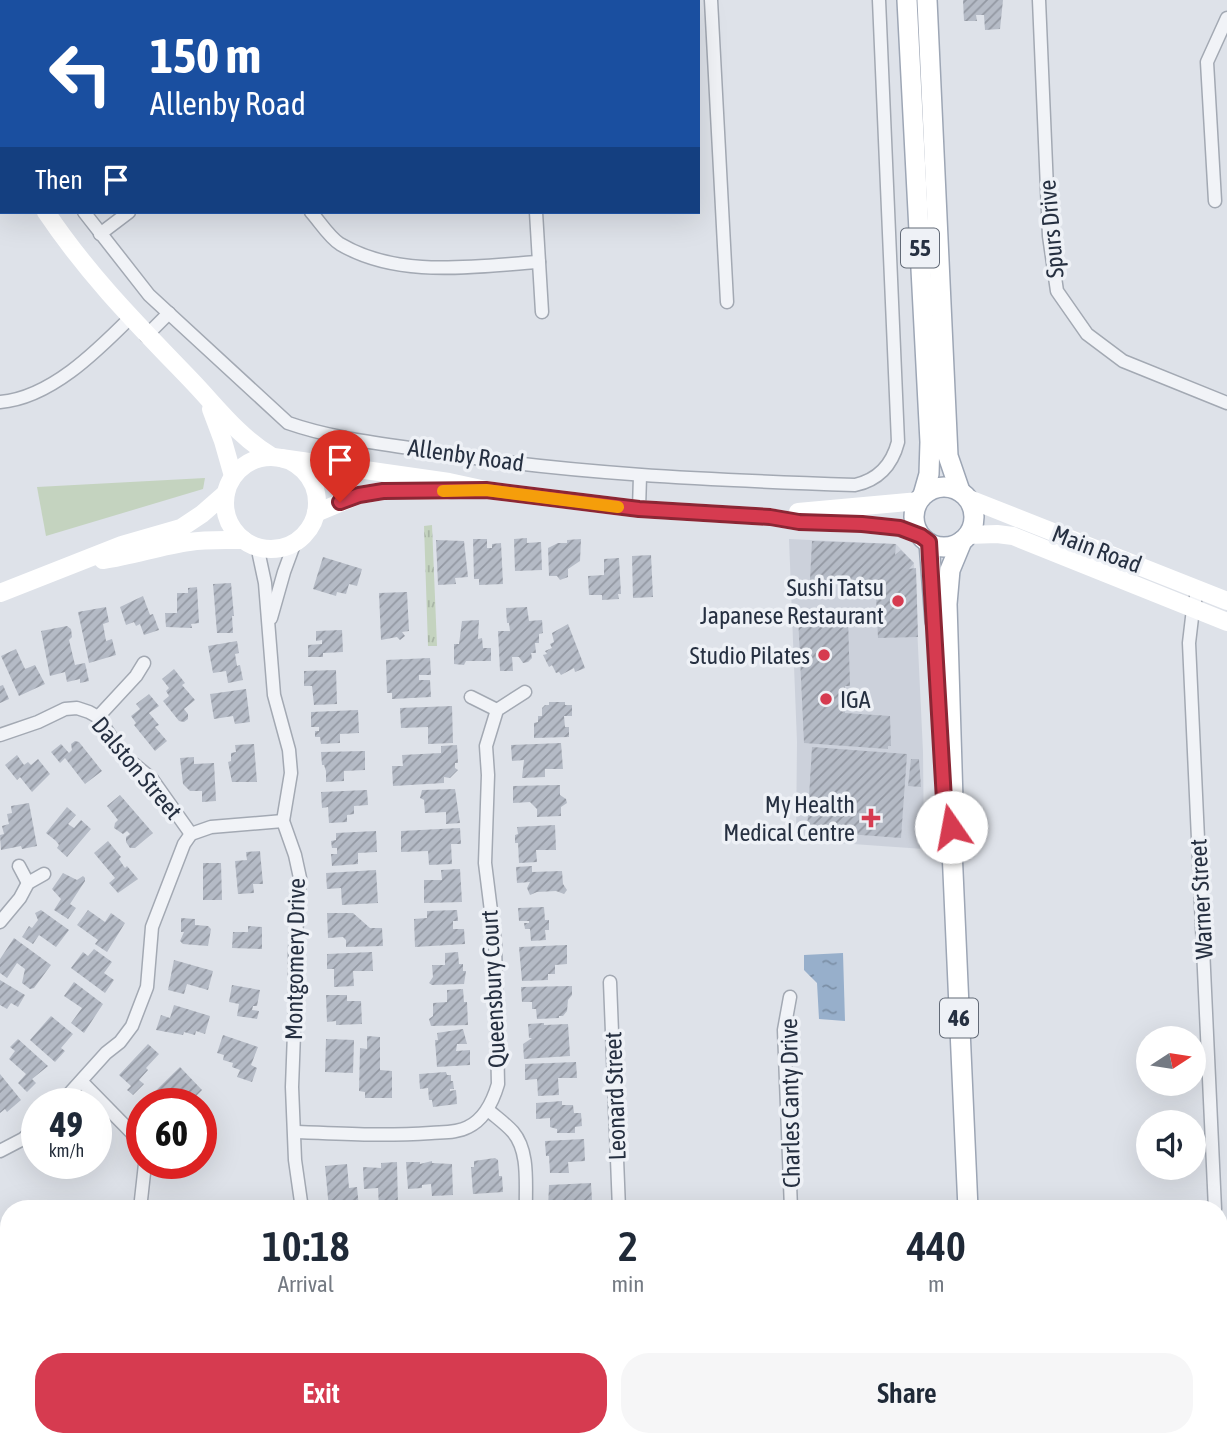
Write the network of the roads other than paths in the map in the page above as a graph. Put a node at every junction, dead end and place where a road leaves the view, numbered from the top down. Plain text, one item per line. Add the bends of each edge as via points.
1 (711, 0) edge
2 (879, 0) edge
3 (907, 0) edge
4 (927, 0) edge
5 (1039, 0) edge
6 (1227, 18) edge
7 (1215, 201) dead end
8 (47, 214) edge
9 (85, 214) edge
10 (126, 214) edge
11 (313, 214) edge
12 (536, 214) edge
13 (100, 234) junction
14 (538, 262) junction
15 (727, 302) dead end
16 (542, 312) dead end
17 (169, 313) junction
18 (130, 318) junction
19 (146, 335) junction
20 (205, 396) junction
21 (0, 402) edge
22 (1227, 404) edge
23 (276, 457) junction
24 (640, 476) junction
25 (229, 484) junction
26 (486, 490) junction
27 (964, 494) junction
28 (921, 498) junction
29 (639, 509) junction
30 (316, 513) junction
31 (770, 517) junction
32 (965, 538) junction
33 (925, 539) junction
34 (244, 540) junction
35 (295, 542) junction
36 (261, 548) junction
37 (80, 563) junction
38 (1198, 589) junction
39 (0, 593) edge
40 (1227, 601) edge
41 (1193, 609) junction
42 (1227, 622) edge
43 (268, 630) junction
44 (144, 663) dead end
45 (525, 692) dead end
46 (471, 697) dead end
47 (497, 710) junction
48 (98, 717) junction
49 (0, 734) edge
50 (284, 821) junction
51 (951, 827) junction
52 (191, 834) junction
53 (19, 866) dead end
54 (44, 874) dead end
55 (28, 883) junction
56 (0, 922) edge
57 (610, 982) dead end
58 (790, 996) dead end
59 (82, 1082) junction
60 (76, 1088) edge
61 (488, 1110) junction
62 (126, 1127) edge
63 (295, 1132) junction
64 (21, 1140) edge
65 (0, 1151) edge
66 (143, 1179) edge
67 (141, 1200) edge
68 (301, 1200) edge
69 (526, 1200) edge
70 (619, 1200) edge
71 (792, 1200) edge
72 (968, 1200) edge
73 (1215, 1200) edge

1 - 15 street
2 - 24 street, Allenby Road via 898,406 895,453 881,473 855,485
3 - 28 main road, 55 via 930,442 929,474
4 - 27 main road, 55 via 948,456
5 - 22 street, Spurs Drive via 1049,236 1057,291 1087,334 1123,361
6 - 7 street via 1207,62
8 - 18 main road, Allenby Road
9 - 13 street, Allenby Road
10 - 13 street
11 - 14 street via 339,243 383,262 437,268
12 - 14 street
13 - 17 street, Allenby Road
14 - 16 street
17 - 19 street
17 - 24 street, Allenby Road via 288,423 315,432 477,459
18 - 19 main road, Allenby Road
18 - 21 street via 101,347 46,388
19 - 20 main road, Allenby Road
20 - 23 main road, Allenby Road via 238,433
20 - 25 main road, Allenby Road via 217,422
23 - 25 main road via 250,462
23 - 26 main road, Allenby Road
23 - 30 main road via 295,463 306,473 317,499
24 - 29 street
25 - 34 main road via 228,519
25 - 37 main road via 202,514 181,528
26 - 29 main road, Allenby Road
26 - 30 main road, Allenby Road via 383,491 359,495
27 - 28 main road via 941,487
27 - 32 main road, 46 via 974,516
27 - 38 main road, Main Road
28 - 31 main road, Allenby Road
28 - 33 main road, 46 via 915,519
29 - 31 main road, Allenby Road
30 - 35 main road
31 - 33 main road, Allenby Road via 900,528
32 - 33 main road via 946,547
32 - 41 main road, Main Road via 1013,536
32 - 51 main road, 46 via 950,570 947,604
33 - 51 main road, 46 via 944,800
34 - 36 main road
34 - 37 main road via 185,542
35 - 36 main road
35 - 43 street, Montgomery Drive
36 - 43 street, Montgomery Drive
37 - 39 main road
38 - 40 main road, Main Road
38 - 41 street, Warner Street
41 - 42 main road, Main Road
41 - 73 street, Warner Street via 1189,642
43 - 50 street, Montgomery Drive via 274,695 290,761
44 - 48 street
45 - 47 street
46 - 47 street
47 - 61 street, Queensbury Court via 486,746 485,863 495,943 498,1084
48 - 49 street, Dalston Street via 77,708 65,709
48 - 52 street, Dalston Street via 119,749 152,779
50 - 52 street via 211,827
50 - 63 street, Montgomery Drive via 300,878 292,1087
51 - 72 main road, 46
52 - 59 street via 155,918 147,987 135,1019
53 - 55 street
54 - 55 street
55 - 56 street
57 - 70 street, Leonard Street
58 - 71 street, Charles Canty Drive via 784,1030
59 - 60 street
59 - 62 street
61 - 63 street via 458,1131 384,1136
61 - 69 street via 520,1143
63 - 68 street, Montgomery Drive
64 - 65 street
66 - 67 street

